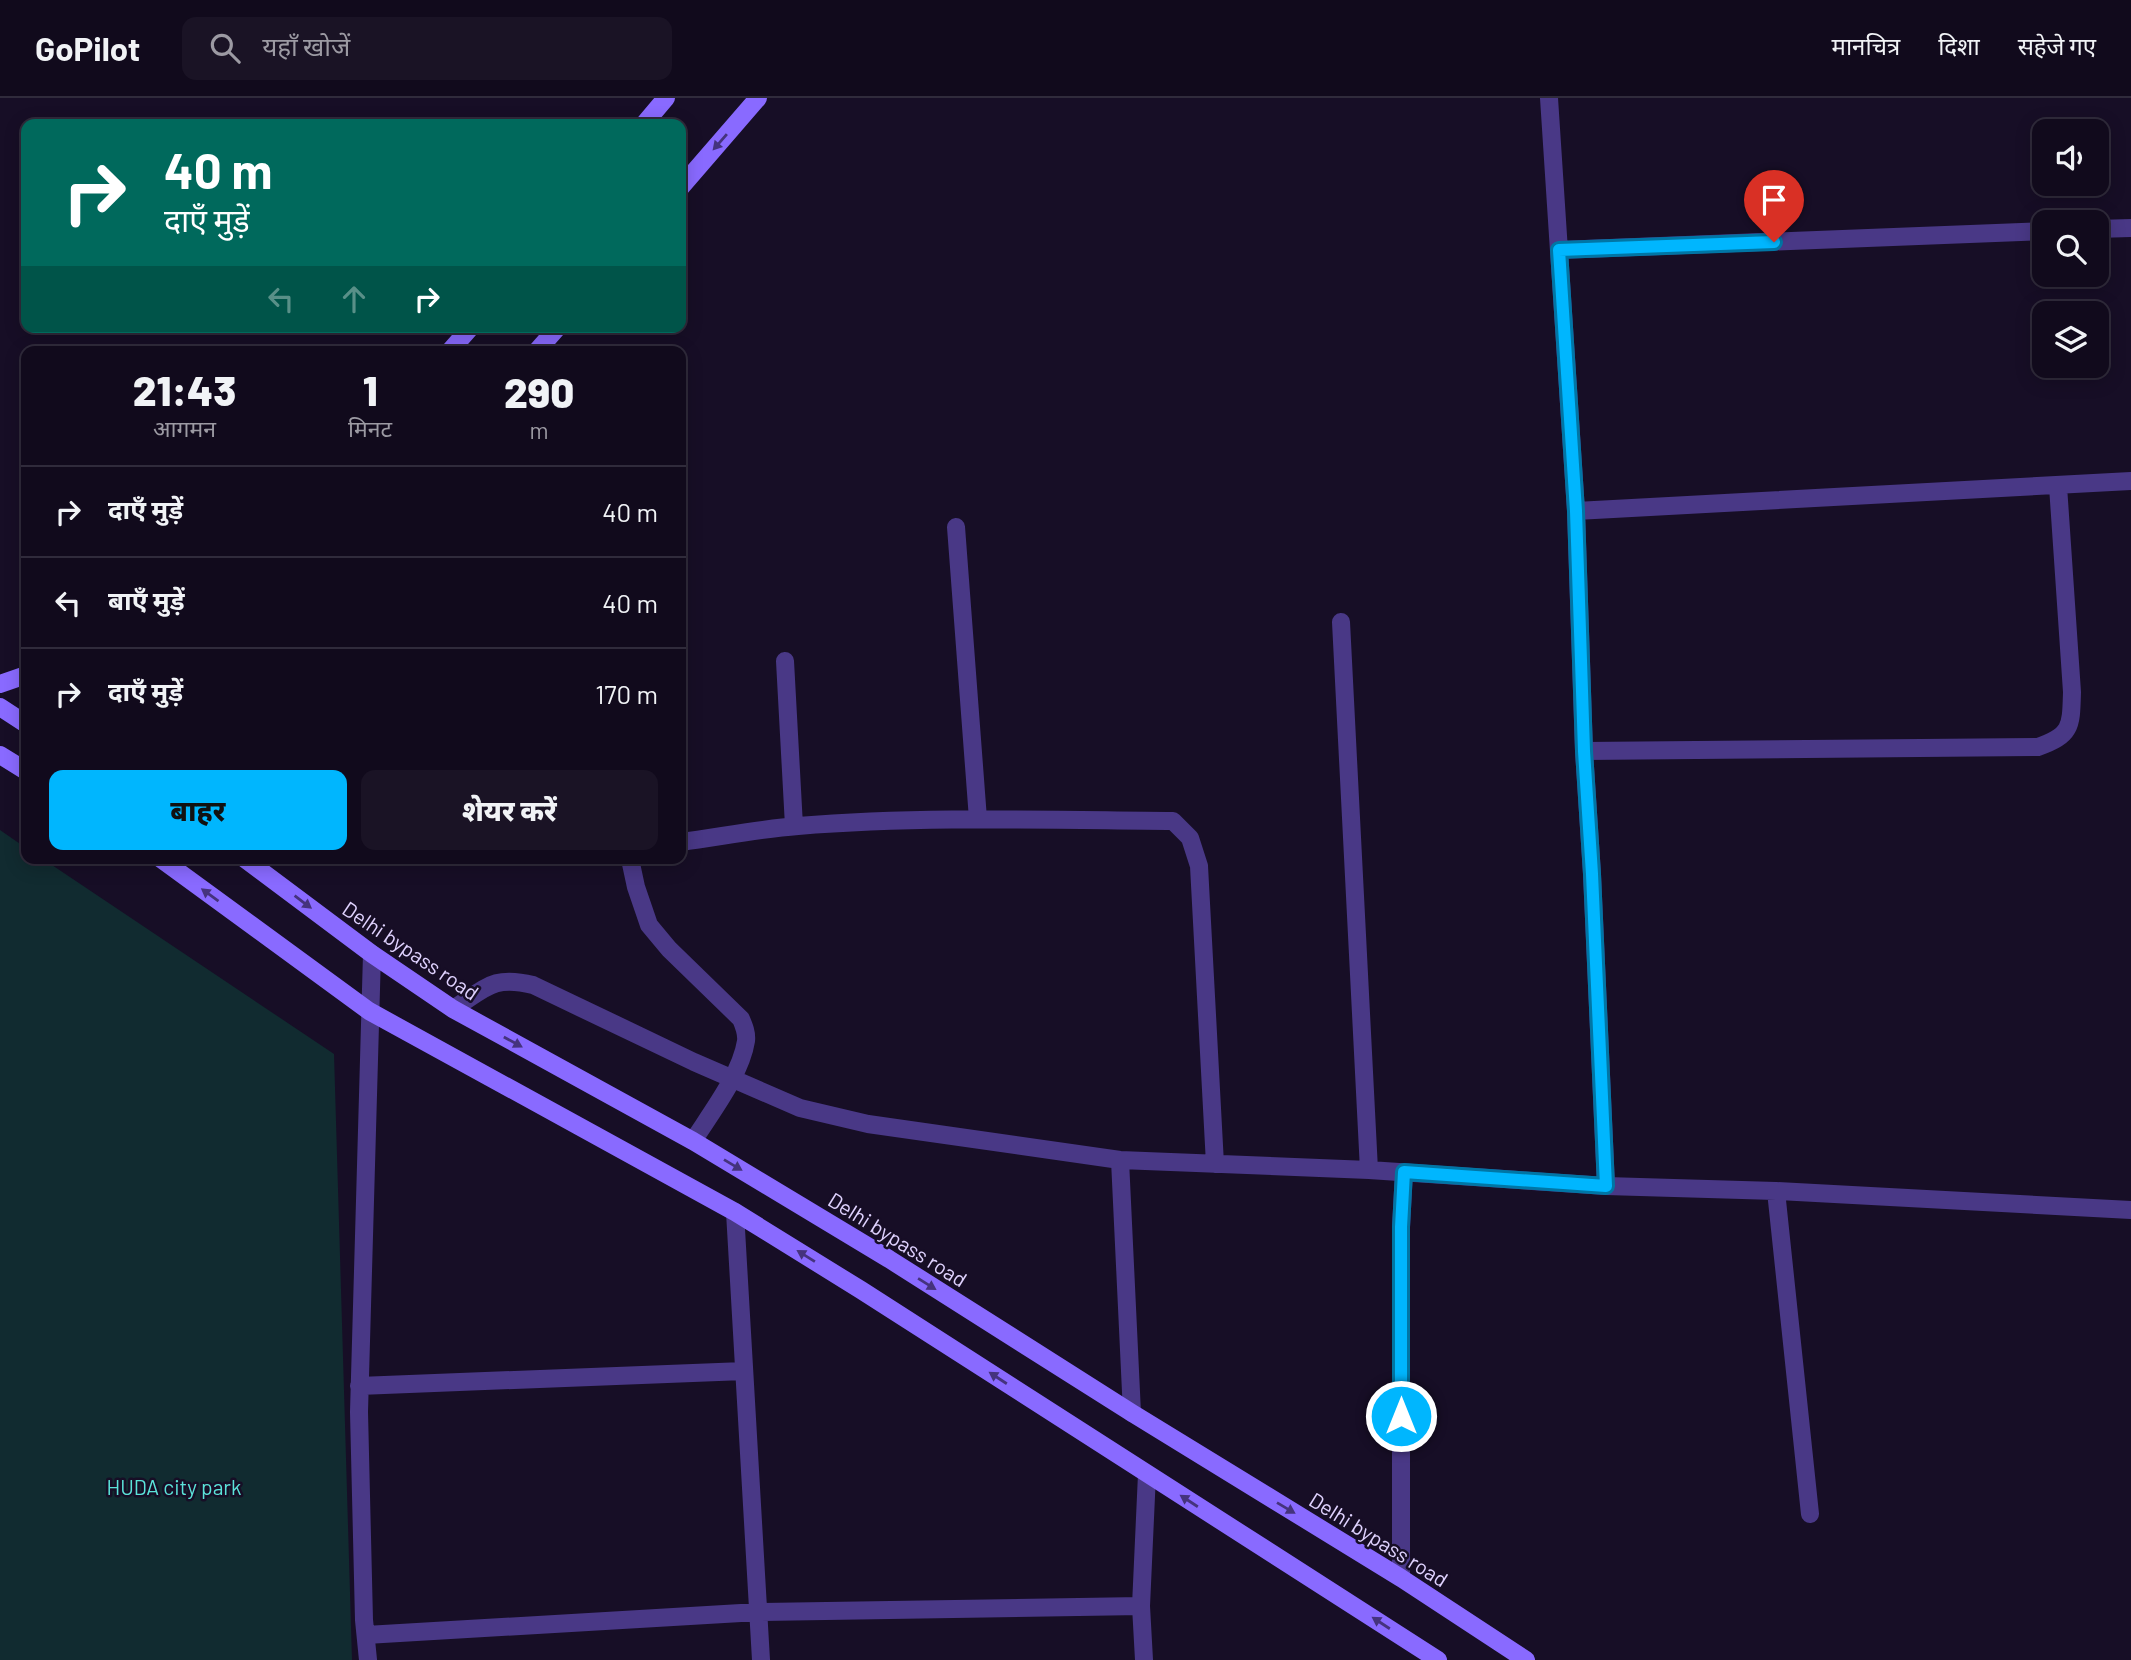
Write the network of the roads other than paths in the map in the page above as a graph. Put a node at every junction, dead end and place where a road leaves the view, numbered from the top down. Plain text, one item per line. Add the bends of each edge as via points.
1 (666, 98) edge
2 (758, 98) edge
3 (1549, 98) edge
4 (648, 119) edge
5 (686, 181) edge
6 (2131, 228) edge
7 (2109, 229) edge
8 (2032, 231) edge
9 (1559, 250) junction
10 (2131, 481) edge
11 (2058, 485) junction
12 (1576, 511) junction
13 (956, 527) dead end
14 (1341, 622) dead end
15 (785, 661) dead end
16 (21, 677) edge
17 (0, 684) edge
18 (0, 707) edge
19 (21, 721) edge
20 (1584, 751) junction
21 (0, 754) edge
22 (21, 768) edge
23 (978, 819) junction
24 (794, 827) junction
25 (686, 841) edge
26 (168, 864) edge
27 (252, 864) edge
28 (631, 864) edge
29 (372, 954) junction
30 (453, 1009) junction
31 (369, 1011) junction
32 (733, 1078) junction
33 (693, 1141) junction
34 (1120, 1160) junction
35 (1215, 1164) junction
36 (1370, 1170) junction
37 (1404, 1172) junction
38 (1606, 1186) junction
39 (1776, 1191) junction
40 (2131, 1210) edge
41 (735, 1212) junction
42 (744, 1371) junction
43 (359, 1386) junction
44 (1132, 1413) junction
45 (1147, 1474) junction
46 (1810, 1514) dead end
47 (1401, 1578) junction
48 (1141, 1606) junction
49 (758, 1612) junction
50 (366, 1635) junction
51 (368, 1660) edge
52 (761, 1660) edge
53 (1144, 1660) edge
54 (1438, 1660) edge
55 (1526, 1660) edge

1 - 4 main road
2 -> 5 main road
3 - 9 street
6 - 7 street
8 - 9 street
9 - 12 street
10 - 11 street
11 - 12 street
11 - 20 street via 2072,692 2071,723 2058,740 2038,747
12 - 20 street
13 - 23 street
14 - 36 street
15 - 24 street
16 - 17 main road
18 - 19 main road
20 - 38 street
21 - 22 main road
23 - 24 street
23 - 35 street via 1172,821 1190,838 1201,890
24 - 25 street
31 -> 26 main road
27 -> 29 main road, Delhi bypass road
28 - 32 street via 649,925 741,1019 746,1042
29 - 30 main road, Delhi bypass road
29 - 31 street
30 - 32 street via 496,982 513,980 533,985
30 -> 33 main road, Delhi bypass road
31 - 41 main road
31 - 43 street
32 - 33 street
32 - 34 street via 800,1108 868,1124
33 -> 44 main road, Delhi bypass road
34 - 35 street
34 - 44 street
35 - 36 street
36 - 37 street
37 - 38 street
37 - 47 street
38 - 39 street
39 - 40 street
39 - 46 street
41 - 42 street
45 -> 41 main road
42 - 43 street
42 - 49 street
43 - 50 street
44 -> 47 main road, Delhi bypass road
45 - 48 street
54 -> 45 main road
47 - 55 main road, Delhi bypass road
48 - 49 street
48 - 53 street
49 - 50 street
49 - 52 street
50 - 51 street

